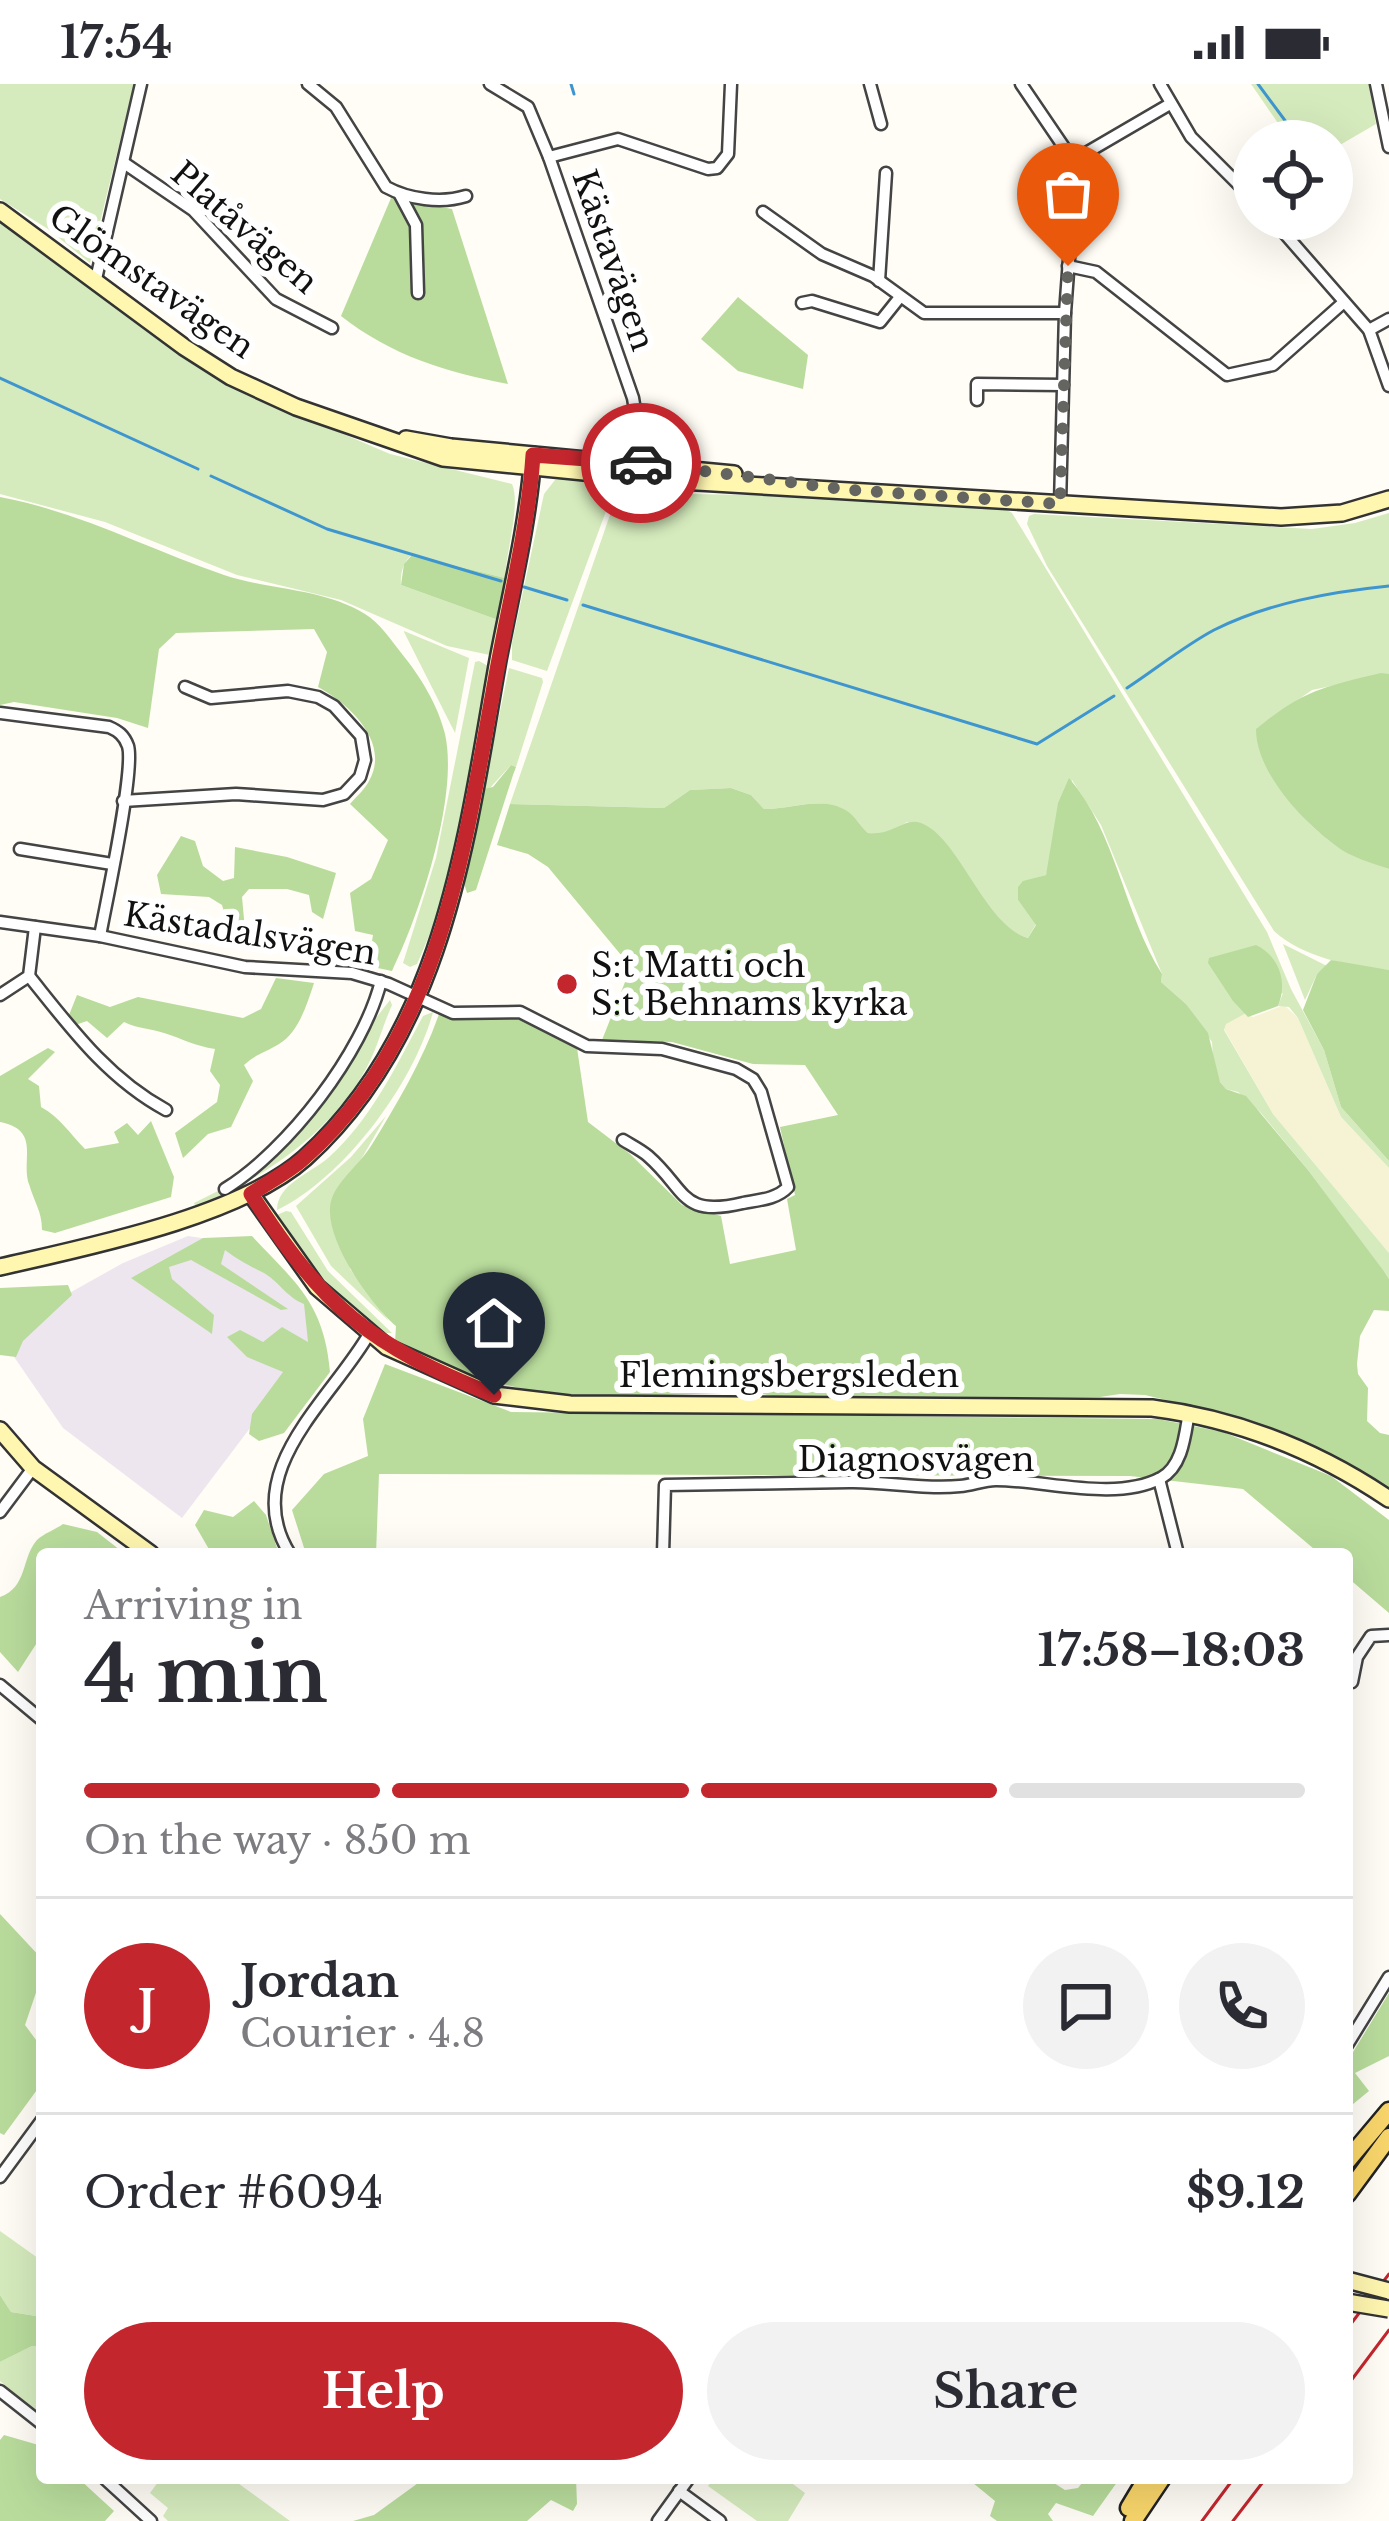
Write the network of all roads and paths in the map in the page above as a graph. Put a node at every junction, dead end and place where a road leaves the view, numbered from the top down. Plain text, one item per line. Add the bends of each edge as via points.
1 (141, 84) edge
2 (308, 84) edge
3 (490, 84) edge
4 (731, 84) edge
5 (870, 84) edge
6 (1021, 84) edge
7 (1160, 84) edge
8 (1376, 84) edge
9 (1170, 104) junction
10 (880, 124) dead end
11 (1388, 143) edge
12 (549, 157) junction
13 (1074, 160) junction
14 (124, 164) junction
15 (886, 173) dead end
16 (1233, 179) edge
17 (397, 193) junction
18 (466, 196) dead end
19 (0, 211) edge
20 (763, 212) dead end
21 (1290, 240) edge
22 (1068, 266) junction
23 (96, 279) junction
24 (879, 281) junction
25 (418, 293) dead end
26 (900, 298) junction
27 (1344, 302) junction
28 (802, 303) dead end
29 (1065, 313) junction
30 (1389, 319) edge
31 (332, 328) dead end
32 (1370, 330) junction
33 (1063, 385) junction
34 (1389, 386) edge
35 (977, 400) dead end
36 (533, 461) junction
37 (645, 471) junction
38 (1389, 499) edge
39 (1060, 504) junction
40 (185, 687) dead end
41 (0, 712) edge
42 (124, 801) junction
43 (20, 849) dead end
44 (112, 864) junction
45 (0, 922) edge
46 (35, 927) junction
47 (100, 936) junction
48 (28, 976) junction
49 (381, 981) junction
50 (0, 995) edge
51 (417, 997) junction
52 (166, 1110) dead end
53 (623, 1140) dead end
54 (225, 1189) dead end
55 (251, 1194) junction
56 (0, 1267) edge
57 (369, 1334) junction
58 (1189, 1412) junction
59 (0, 1430) edge
60 (33, 1468) junction
61 (1159, 1479) junction
62 (1389, 1499) edge
63 (0, 1512) edge
64 (143, 1548) edge
65 (288, 1548) edge
66 (663, 1548) edge
67 (1176, 1548) edge
68 (1389, 1635) edge
69 (1353, 1677) edge
70 (0, 1685) edge
71 (36, 1715) edge
72 (1389, 1977) edge
73 (1353, 2034) edge
74 (1389, 2111) edge
75 (36, 2128) edge
76 (1389, 2137) edge
77 (1353, 2154) edge
78 (0, 2177) edge
79 (1353, 2186) edge
80 (1353, 2284) edge
81 (1389, 2292) edge
82 (1353, 2303) edge
83 (1389, 2309) edge
84 (0, 2390) edge
85 (36, 2420) edge
86 (111, 2484) edge
87 (684, 2484) edge
88 (1144, 2484) edge
89 (1158, 2484) edge
90 (679, 2491) junction
91 (151, 2521) edge
92 (658, 2521) edge
93 (720, 2521) edge
94 (1122, 2521) edge
95 (1133, 2521) edge

1 - 14 street
2 - 17 street via 336,107 378,178
3 - 12 street, Kästavägen via 528,107
4 - 12 street via 728,154 717,168 615,139
5 - 10 street
6 - 13 street
7 - 9 street
8 - 11 street
9 - 13 street
9 - 16 street
12 - 37 street, Kästavägen via 633,398
13 - 22 street
14 - 23 street
14 - 31 street, Platåvägen via 193,210 272,296
15 - 24 street
17 - 18 street
17 - 25 street via 416,225
19 - 23 street, Glömstavägen
20 - 24 street
21 - 27 street
22 - 27 street via 1096,272 1227,375 1273,365
22 - 29 street
23 - 36 street, Glömstavägen via 231,377 338,423
24 - 26 street
26 - 28 street via 880,322
26 - 29 street via 932,315
27 - 32 street
29 - 33 street
30 - 32 street
32 - 34 street
33 - 35 street via 977,384
33 - 39 street
36 - 37 street, Glömstavägen
36 - 51 street via 455,888
37 - 39 street, Glömstavägen
38 - 39 street, Glömstavägen via 1301,517
40 - 42 street via 211,698 288,691 318,697 361,736 360,777 323,800 236,794
41 - 42 street via 120,732 129,752
42 - 44 street
43 - 44 street
44 - 47 street
45 - 46 street, Kästadalsvägen
46 - 47 street, Kästadalsvägen
46 - 48 street
47 - 49 street, Kästadalsvägen via 223,963
48 - 50 street
48 - 52 street via 90,1052
49 - 51 street, Kästadalsvägen
49 - 54 street via 369,1022 310,1110
51 - 53 street, Kästadalsvägen via 459,1014 520,1012 587,1046 662,1049 736,1069 764,1099 788,1184 779,1195 705,1209
51 - 55 street via 357,1102 303,1159
55 - 56 street via 109,1242
55 - 57 street, Flemingsbergsleden via 317,1287
57 - 58 street, Flemingsbergsleden via 494,1395 570,1404 1119,1405
57 - 65 street via 283,1459 272,1506
58 - 61 street via 1178,1460
58 - 62 street, Flemingsbergsleden via 1306,1452
59 - 60 street
60 - 63 street
60 - 64 street
61 - 66 street, Diagnosvägen via 1122,1487 999,1480 664,1484
61 - 67 street
68 - 69 street via 1371,1636
70 - 71 street
72 - 73 street
74 - 77 main road
75 - 78 street
76 - 79 main road
80 - 81 street, bridge
82 - 83 street, bridge
84 - 85 street
86 - 91 street
87 - 90 street
88 - 94 main road
89 - 95 main road
90 - 92 street
90 - 93 street

